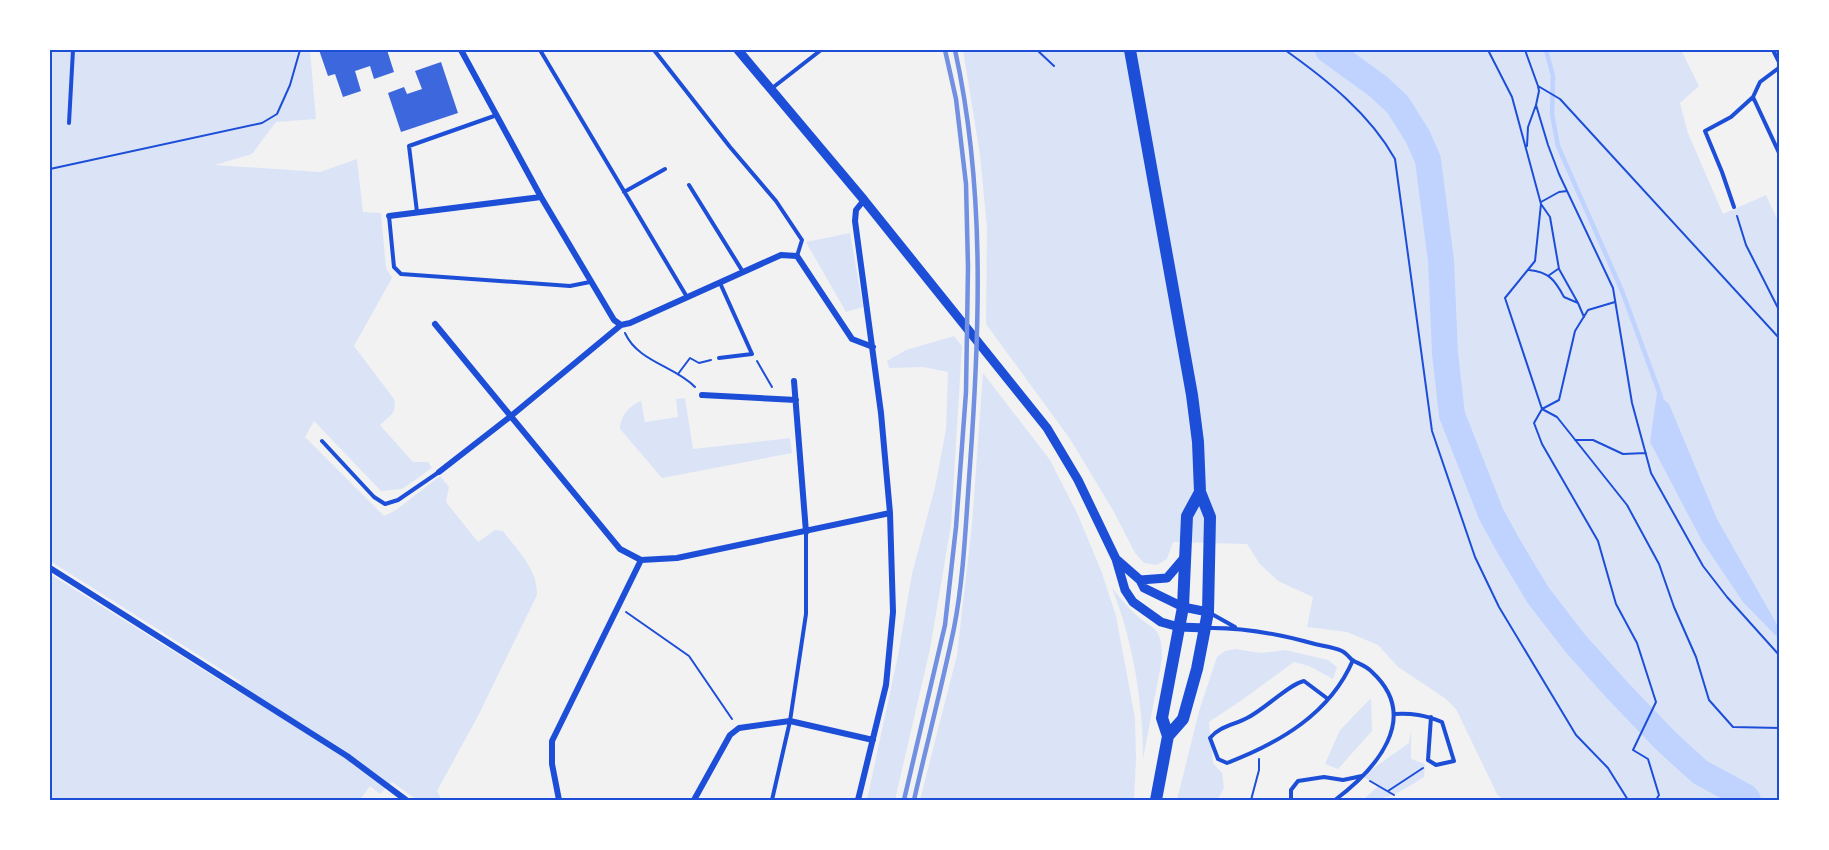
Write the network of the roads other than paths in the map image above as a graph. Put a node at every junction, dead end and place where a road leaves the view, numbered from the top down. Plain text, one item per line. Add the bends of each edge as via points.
1 (73, 50) edge
2 (461, 50) edge
3 (540, 50) edge
4 (654, 50) edge
5 (738, 50) edge
6 (820, 50) edge
7 (1130, 50) edge
8 (1773, 50) edge
9 (1779, 66) edge
10 (771, 90) junction
11 (1753, 97) junction
12 (497, 115) junction
13 (69, 123) dead end
14 (1779, 156) edge
15 (665, 168) dead end
16 (689, 185) dead end
17 (624, 192) junction
18 (541, 197) junction
19 (864, 200) junction
20 (1734, 207) road end
21 (417, 213) junction
22 (389, 216) joint
23 (797, 256) junction
24 (743, 273) junction
25 (590, 282) junction
26 (720, 283) junction
27 (687, 298) junction
28 (435, 324) dead end
29 (621, 325) junction
30 (873, 346) junction
31 (719, 358) road end
32 (794, 381) dead end
33 (702, 395) road end
34 (796, 400) junction
35 (511, 416) junction
36 (322, 441) dead end
37 (439, 472) joint
38 (1200, 492) junction
39 (890, 513) junction
40 (806, 532) junction
41 (1185, 558) junction
42 (1116, 559) junction
43 (641, 560) junction
44 (50, 568) edge
45 (1140, 580) junction
46 (1183, 607) junction
47 (1208, 612) junction
48 (1179, 627) junction
49 (1236, 627) junction
50 (1206, 628) junction
51 (1353, 660) junction
52 (1328, 699) junction
53 (1394, 714) junction
54 (1431, 717) junction
55 (790, 721) junction
56 (1168, 736) junction
57 (873, 740) junction
58 (1362, 776) junction
59 (406, 801) edge
60 (559, 801) edge
61 (694, 801) edge
62 (771, 801) edge
63 (858, 801) edge
64 (1156, 801) edge
65 (1291, 801) edge
66 (1335, 801) edge

1 - 13 lane
2 - 12 street
3 - 17 lane
4 - 23 lane via 776,201 802,240
5 - 10 street
6 - 10 lane
7 - 38 main road via 1192,395
8 - 9 lane
9 - 11 lane via 1760,82
10 - 19 street
11 - 14 lane
11 - 20 lane via 1731,117 1705,131
12 - 18 street
12 - 21 lane via 409,146
15 - 17 lane
16 - 24 lane
17 - 27 lane
18 - 21 street
18 - 25 street
19 - 30 street via 856,210 855,221
19 - 42 street via 1047,428 1078,480
21 - 22 street
22 - 25 lane via 394,267 402,274 570,286
23 - 24 street via 781,255
23 - 30 street via 852,339
24 - 26 street
25 - 29 street
26 - 27 street
26 - 31 lane via 752,354
27 - 29 street
28 - 35 street
29 - 35 street
30 - 39 street
32 - 34 street
33 - 34 street
34 - 40 street
35 - 37 street
35 - 43 street via 620,549
36 - 37 lane via 385,504 398,500
38 - 41 main road via 1187,516
38 - 47 main road via 1210,517
39 - 40 street
39 - 57 street via 893,612 886,685
40 - 43 street via 677,558
40 - 55 lane via 806,614
41 - 45 street via 1167,578
41 - 46 main road
42 - 45 street
42 - 48 street via 1125,590 1133,602 1161,622
43 - 60 street via 552,741
44 - 59 street via 348,756
45 - 46 street via 1144,588
46 - 47 street
46 - 48 main road
47 - 49 lane
47 - 50 main road
48 - 50 street
48 - 56 main road via 1162,718
49 - 50 lane
49 - 51 lane via 1342,651
50 - 56 main road via 1183,719
51 - 52 lane via 1344,680
51 - 53 lane via 1371,670 1384,686
52 - 52 lane via 1295,729 1258,750 1227,763 1218,759 1210,738 1217,730 1247,718 1297,682 1304,681
53 - 54 lane
53 - 58 lane via 1387,746
54 - 54 lane via 1442,722 1454,761 1436,765 1428,760
55 - 57 street
55 - 61 street via 739,728 730,735
55 - 62 lane
56 - 64 main road
57 - 63 street
58 - 65 lane via 1298,781 1291,790
58 - 66 lane

